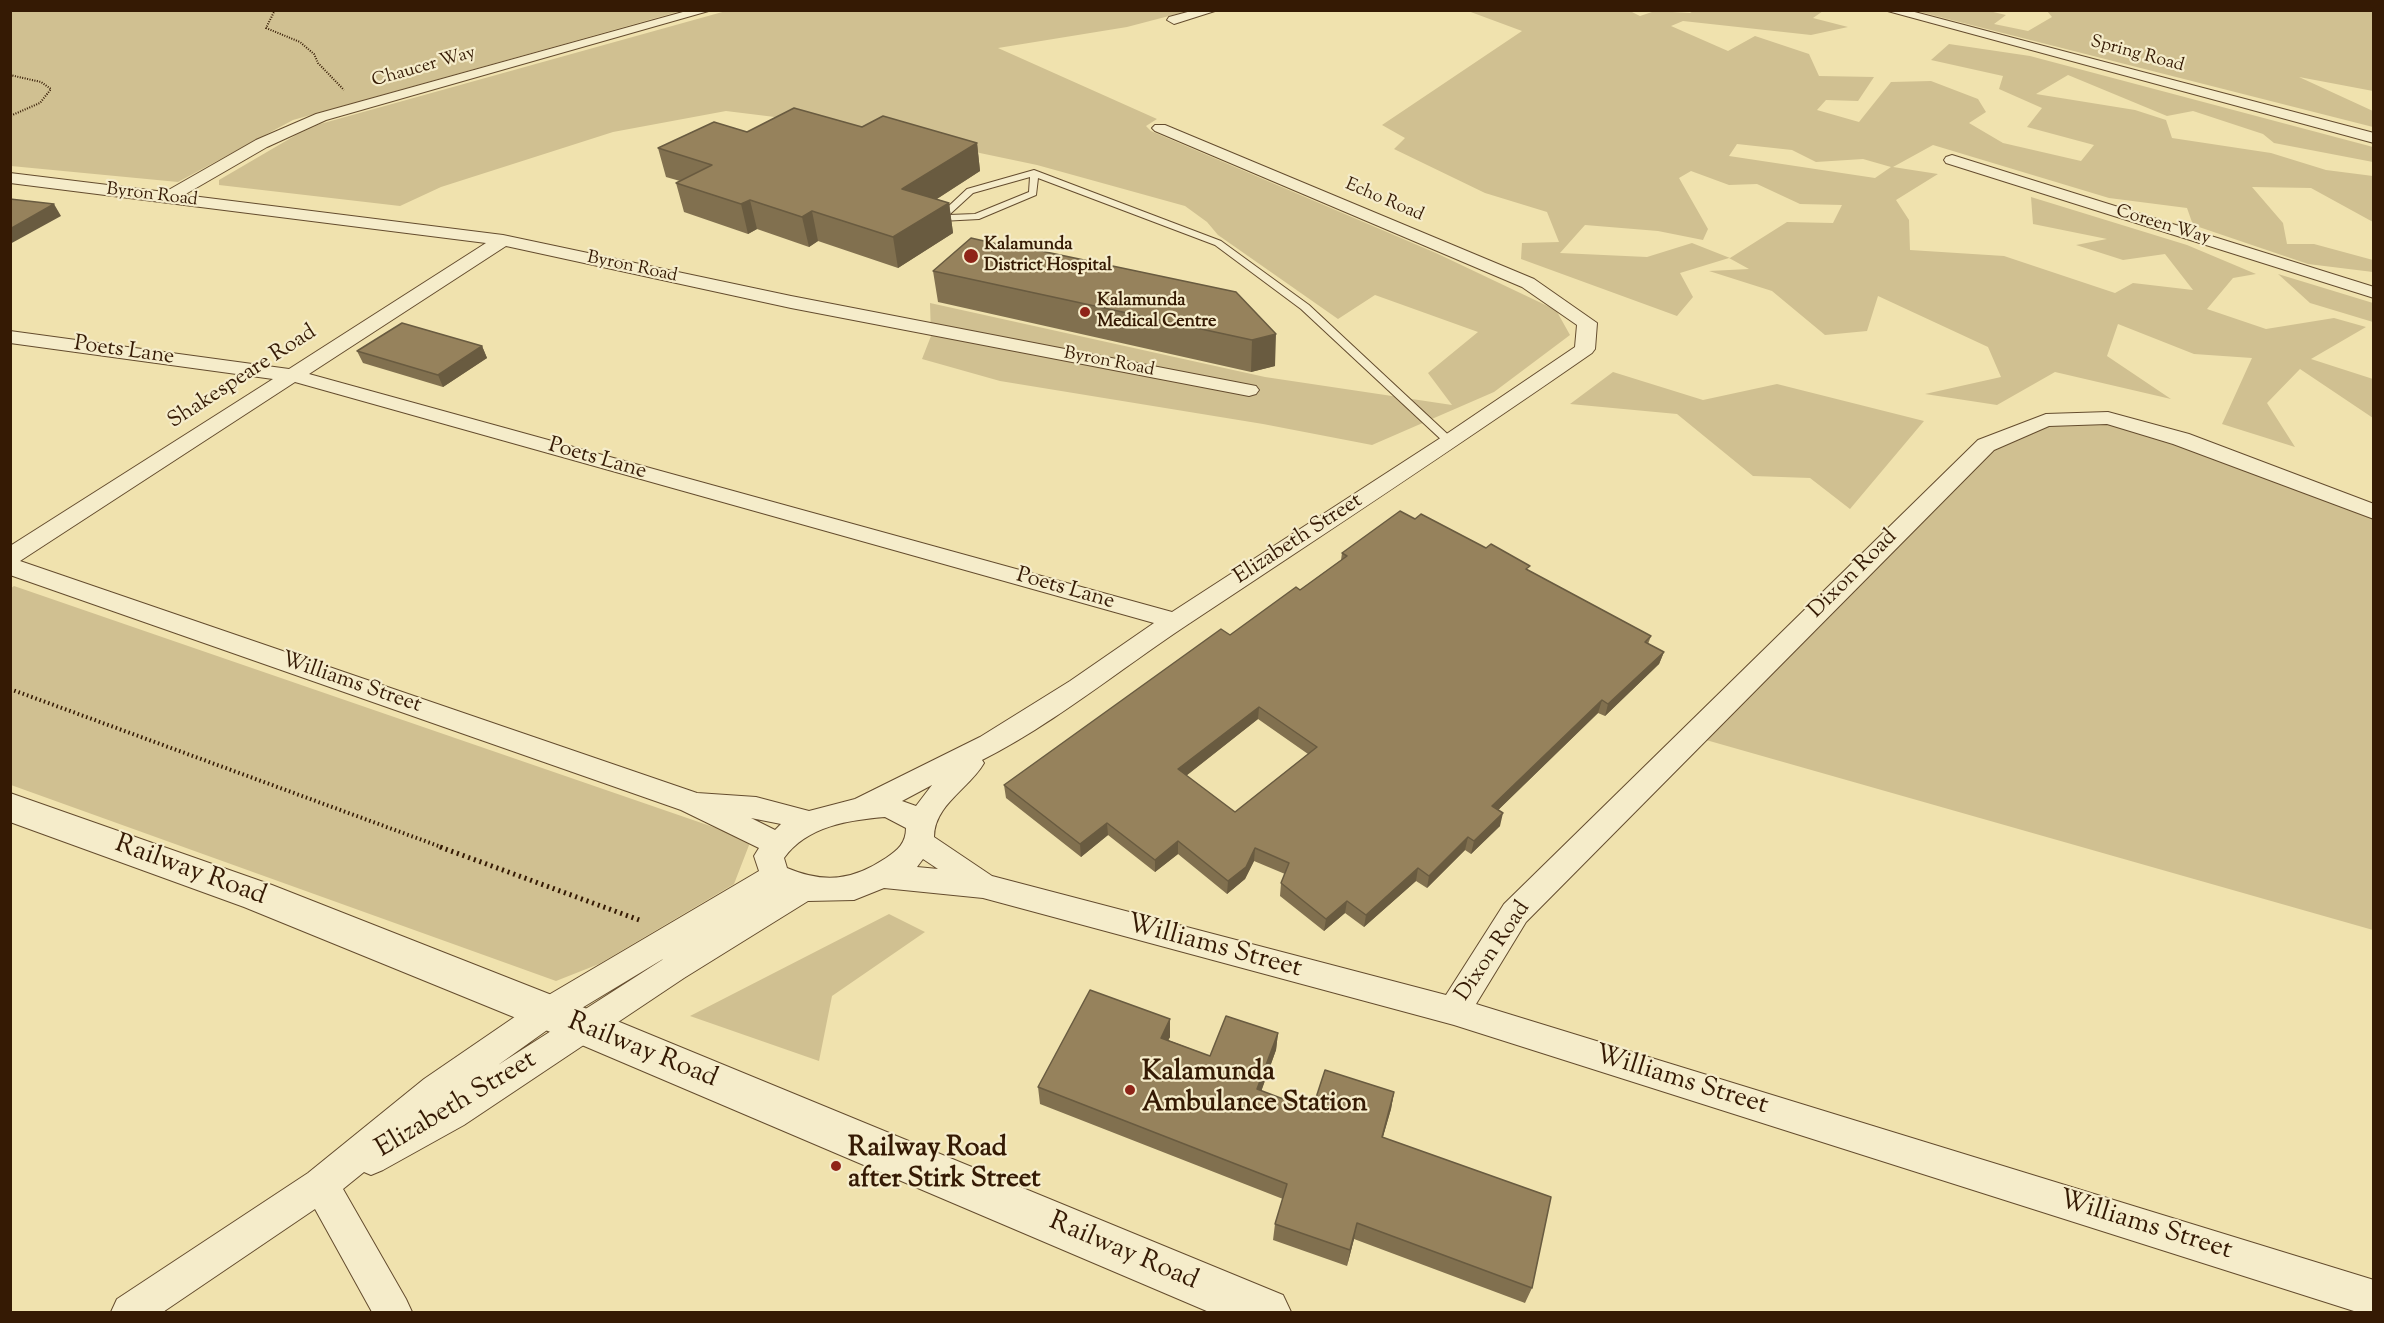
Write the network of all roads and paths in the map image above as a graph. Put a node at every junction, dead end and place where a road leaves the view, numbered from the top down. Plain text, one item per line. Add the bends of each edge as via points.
1 (275, 10) edge
2 (706, 10) edge
3 (1212, 10) edge
4 (1890, 10) edge
5 (1174, 20) dead end
6 (10, 75) edge
7 (364, 105) junction
8 (10, 116) edge
9 (1160, 128) dead end
10 (2373, 138) edge
11 (1952, 160) dead end
12 (1034, 173) junction
13 (10, 178) edge
14 (167, 198) junction
15 (503, 240) junction
16 (2373, 293) edge
17 (1587, 323) joint
18 (10, 337) edge
19 (291, 375) junction
20 (1249, 390) dead end
21 (1450, 442) junction
22 (2373, 512) edge
23 (10, 557) edge
24 (10, 566) edge
25 (1175, 621) junction
26 (10, 689) edge
27 (990, 744) junction
28 (691, 802) junction
29 (10, 807) edge
30 (862, 808) junction
31 (809, 823) junction
32 (920, 832) junction
33 (776, 843) junction
34 (882, 876) junction
35 (790, 882) junction
36 (983, 886) junction
37 (670, 938) junction
38 (1454, 1011) junction
39 (546, 1013) junction
40 (585, 1028) junction
41 (321, 1185) junction
42 (2373, 1299) edge
43 (130, 1312) edge
44 (393, 1312) edge
45 (1266, 1312) edge

1 - 7 path via 266,28 300,42 347,93
2 - 7 street, Chaucer Way
3 - 5 street
4 - 10 street, Spring Road
6 - 8 path via 51,88 44,100
7 - 14 street, Chaucer Way via 294,127
9 - 17 street, Echo Road via 1528,283
11 - 16 street, Coreen Way
12 - 12 lane via 970,191 940,218 976,217 1032,193
12 - 21 lane via 1218,243 1305,307
13 - 14 street, Byron Road
14 - 15 street, Byron Road
15 - 19 street, Shakespeare Road
15 - 20 street, Byron Road via 803,304
17 - 21 street, Elizabeth Street via 1585,349
18 - 19 street, Poets Lane
19 - 23 street, Shakespeare Road
19 - 25 street, Poets Lane
21 - 25 street, Elizabeth Street
22 - 38 street, Dixon Road via 2181,439 2108,418 2046,420 1986,445 1515,913
24 - 28 street, Williams Street
25 - 27 street, Elizabeth Street
26 - 37 path via 654,925
27 - 30 street, Elizabeth Street
27 - 32 street, Elizabeth Street via 949,783
28 - 31 street, Williams Street via 739,804 788,814
28 - 33 street, Williams Street
29 - 39 street, Railway Road via 258,896
30 - 31 street
30 - 32 street, Williams Street via 886,806 905,813
31 - 33 street
32 - 34 street, Elizabeth Street via 906,860
32 - 36 street, Williams Street
33 - 35 street via 769,856
34 - 35 street, Elizabeth Street via 854,888 826,890
34 - 36 street, Williams Street
35 - 37 street, Elizabeth Street
35 - 40 street, Elizabeth Street via 674,969
36 - 38 street, Williams Street
37 - 39 street, Elizabeth Street
38 - 42 street, Williams Street
39 - 40 street, Railway Road
39 - 41 street, Elizabeth Street via 436,1090
40 - 41 street, Elizabeth Street via 452,1114
40 - 45 street, Railway Road
41 - 43 street, Elizabeth Street
41 - 44 street

